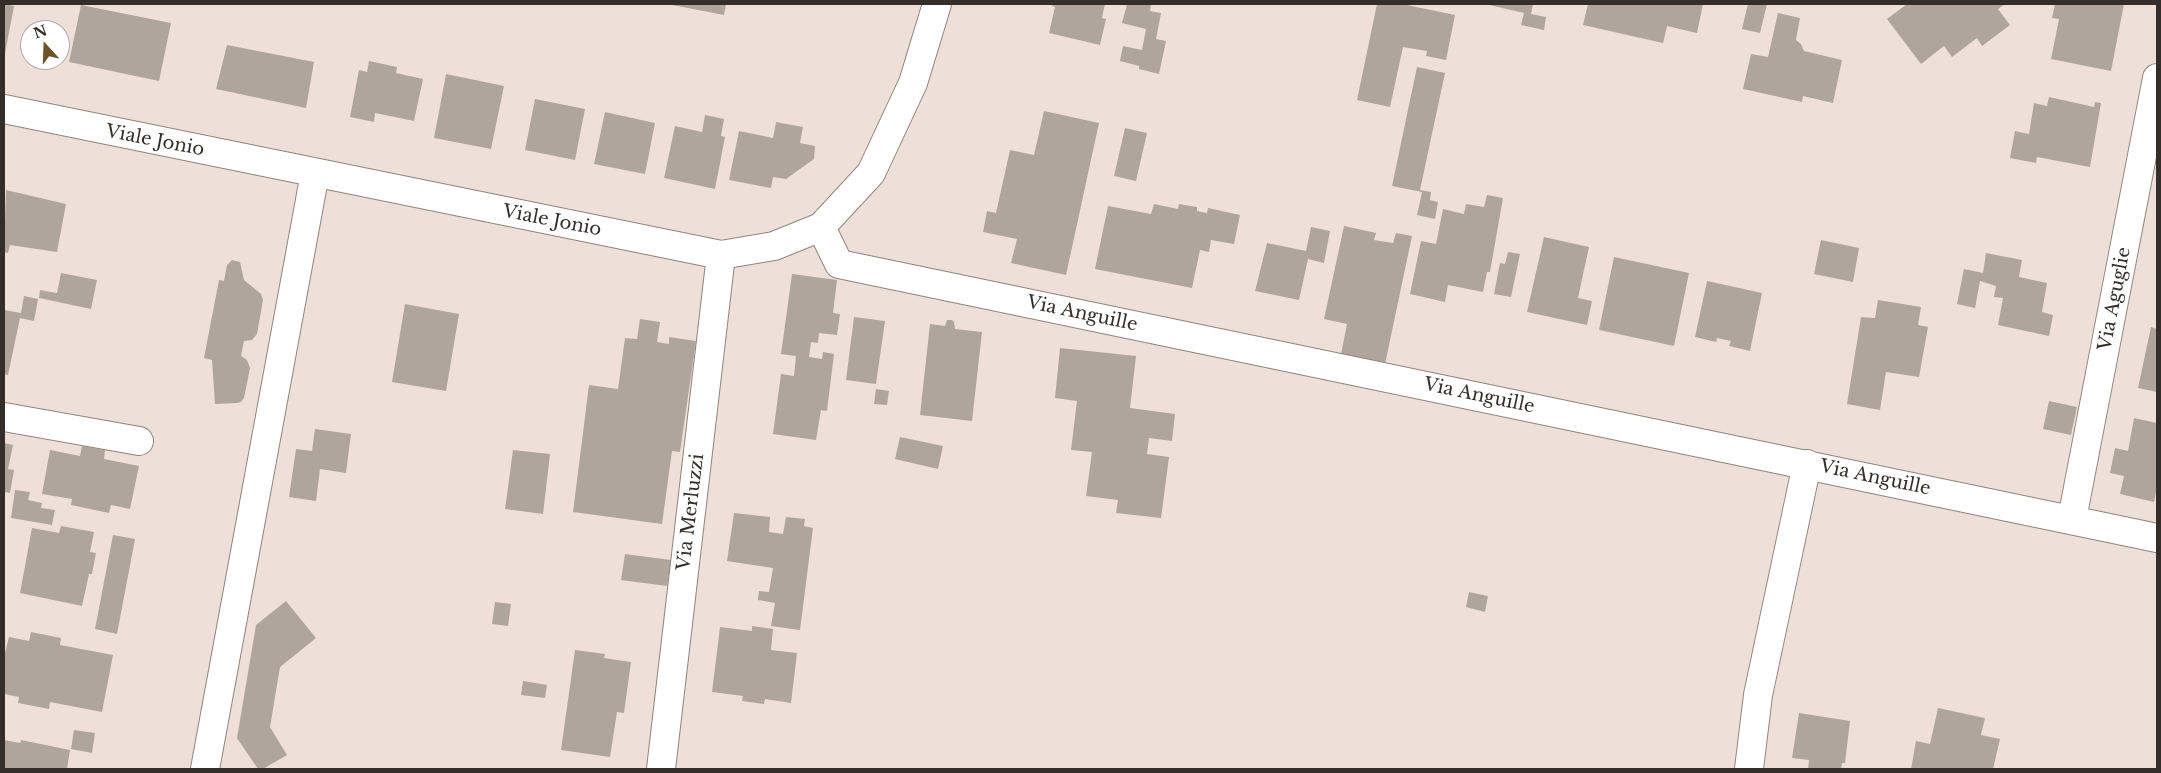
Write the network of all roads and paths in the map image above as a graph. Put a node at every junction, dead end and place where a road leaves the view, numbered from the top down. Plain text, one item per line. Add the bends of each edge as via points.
1 (937, 4) edge
2 (2157, 78) edge
3 (4, 109) edge
4 (30, 116) junction
5 (4, 117) edge
6 (315, 173) junction
7 (821, 227) junction
8 (721, 255) junction
9 (4, 417) edge
10 (139, 441) dead end
11 (1807, 464) junction
12 (2072, 519) junction
13 (2157, 538) edge
14 (205, 769) edge
15 (660, 769) edge
16 (1749, 769) edge

1 - 7 street, Viale Jonio via 913,83 871,173
2 - 12 street, Via Aguglie
3 - 4 street, Viale Jonio
4 - 5 street, Viale Jonio
4 - 6 street, Viale Jonio
6 - 8 street, Viale Jonio
6 - 14 street
7 - 8 street, Viale Jonio via 774,246
7 - 11 street, Via Anguille via 839,264
8 - 15 street, Via Merluzzi
9 - 10 street
11 - 12 street, Via Anguille
11 - 16 street via 1758,695
12 - 13 street, Via Anguille

